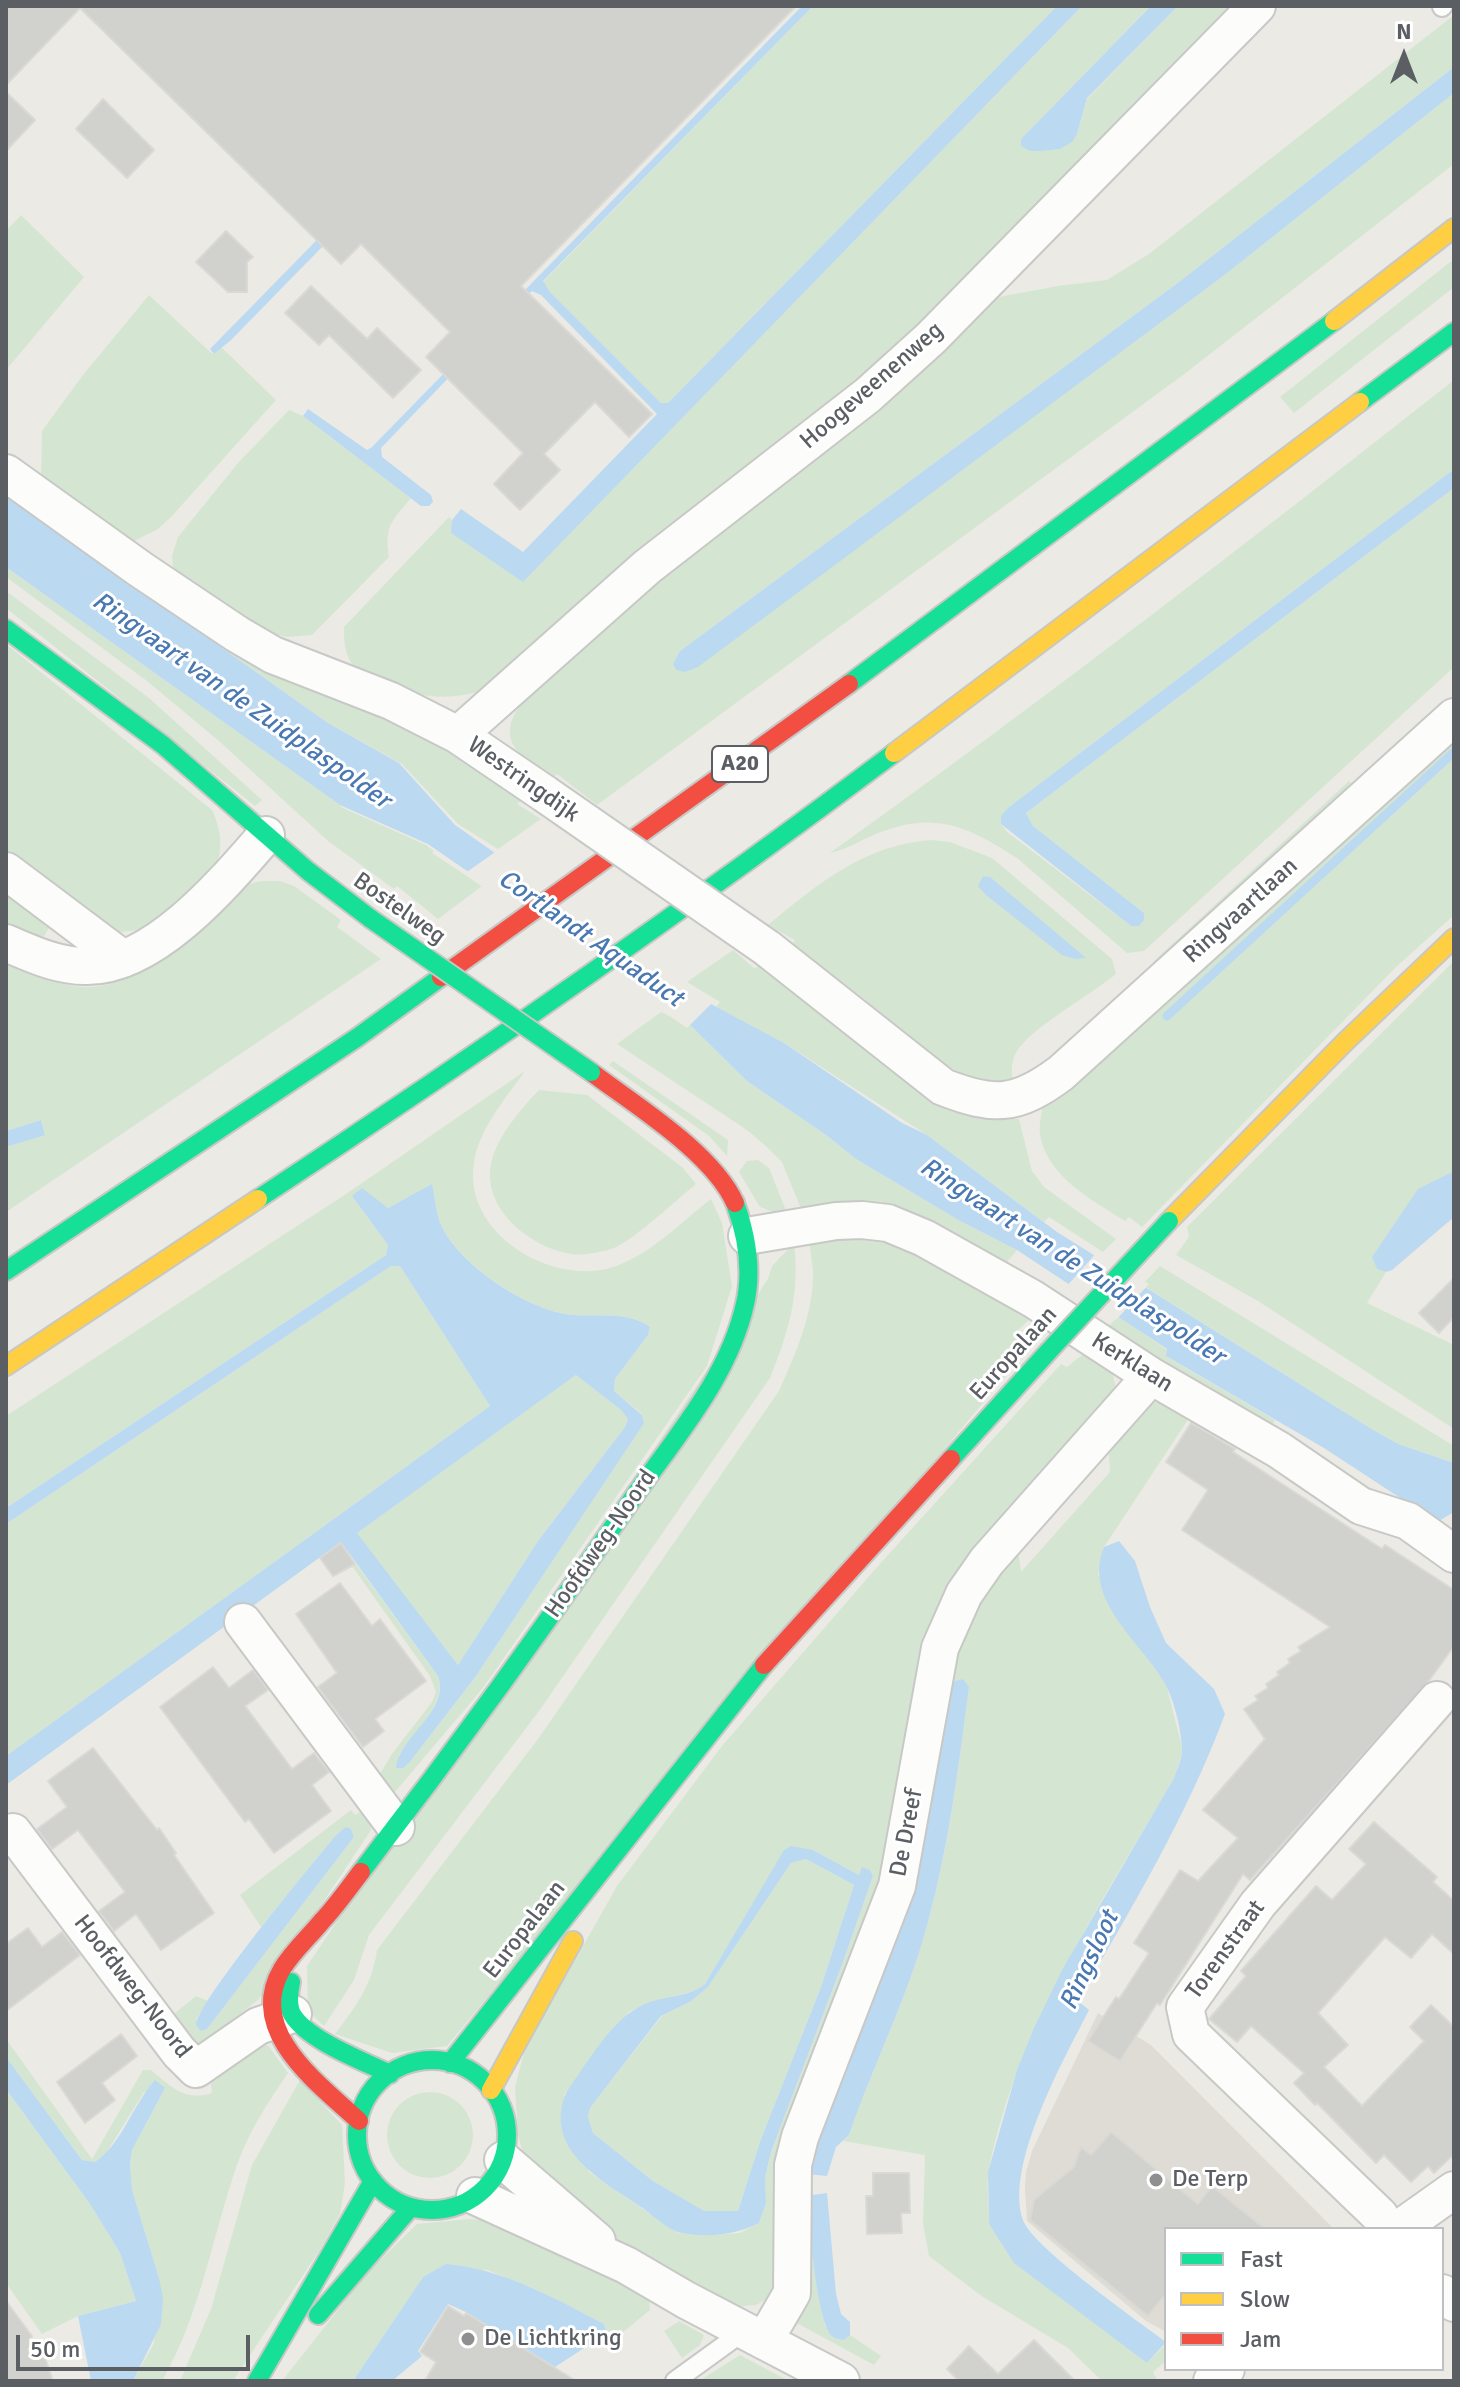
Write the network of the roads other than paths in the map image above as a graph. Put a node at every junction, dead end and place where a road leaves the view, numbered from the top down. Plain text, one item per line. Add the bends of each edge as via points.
1 (1257, 6) edge
2 (1454, 228) edge
3 (1454, 332) edge
4 (6, 473) edge
5 (6, 629) edge
6 (1454, 717) edge
7 (458, 735) junction
8 (266, 835) junction
9 (6, 871) edge
10 (1454, 938) edge
11 (6, 943) edge
12 (123, 959) junction
13 (1023, 1097) joint
14 (747, 1236) junction
15 (6, 1271) edge
16 (6, 1366) edge
17 (1151, 1376) junction
18 (1454, 1554) edge
19 (243, 1622) dead end
20 (1437, 1700) dead end
21 (396, 1827) junction
22 (637, 1827) junction
23 (13, 1832) dead end
24 (282, 2018) junction
25 (450, 2063) junction
26 (390, 2074) junction
27 (491, 2090) junction
28 (359, 2121) junction
29 (503, 2160) junction
30 (373, 2181) junction
31 (1454, 2190) edge
32 (475, 2196) junction
33 (411, 2207) junction
34 (1386, 2227) edge
35 (1402, 2227) edge
36 (626, 2265) junction
37 (754, 2336) junction
38 (259, 2381) edge
39 (675, 2381) edge
40 (841, 2381) edge

1 - 7 street, Hoogeveenenweg via 868,395 647,567
2 - 15 main road, A20 via 731,771 358,1037
3 - 16 main road via 779,839 415,1096
4 - 7 street, Westringdijk via 249,641
5 - 8 main road, Bostelweg via 163,745
6 - 13 street, Ringvaartlaan via 1061,1073
7 - 13 street, Westringdijk, bridge via 767,948 943,1087 970,1098
8 - 12 street via 174,928
8 - 14 main road, Bostelweg, bridge via 335,893 662,1126 719,1178
9 - 12 street
10 - 22 main road, Europalaan, bridge via 1279,1105 1048,1352 755,1675
11 - 12 street via 84,967
14 - 17 street, Kerklaan via 836,1221 888,1223 1033,1299
14 - 21 main road, Hoofdweg-Noord via 749,1289 724,1363 505,1683
17 - 18 street, Kerklaan via 1279,1450 1361,1506 1408,1521
17 - 37 street, De Dreef via 987,1561 964,1594 940,1648 897,1886 793,2165 792,2293
19 - 21 street
20 - 34 street, Torenstraat via 1258,1904 1185,2007 1191,2034
21 - 24 main road, Hoofdweg-Noord via 276,1979 271,1999
22 - 25 main road, Europalaan
22 - 27 main road, Europalaan
23 - 24 street, Hoofdweg-Noord via 196,2069 258,2026
24 - 26 main road
24 - 28 main road via 284,2046
25 - 26 main road via 419,2062
25 - 27 main road via 473,2073
26 - 28 main road via 369,2094
27 - 29 main road via 506,2123
28 - 30 main road via 361,2159
29 - 32 main road
29 - 36 street
30 - 33 main road
30 - 38 main road
31 - 35 street
32 - 33 main road via 451,2207
32 - 36 street
33 - 38 main road
36 - 37 street
37 - 39 lane, De Dreef
37 - 40 street

